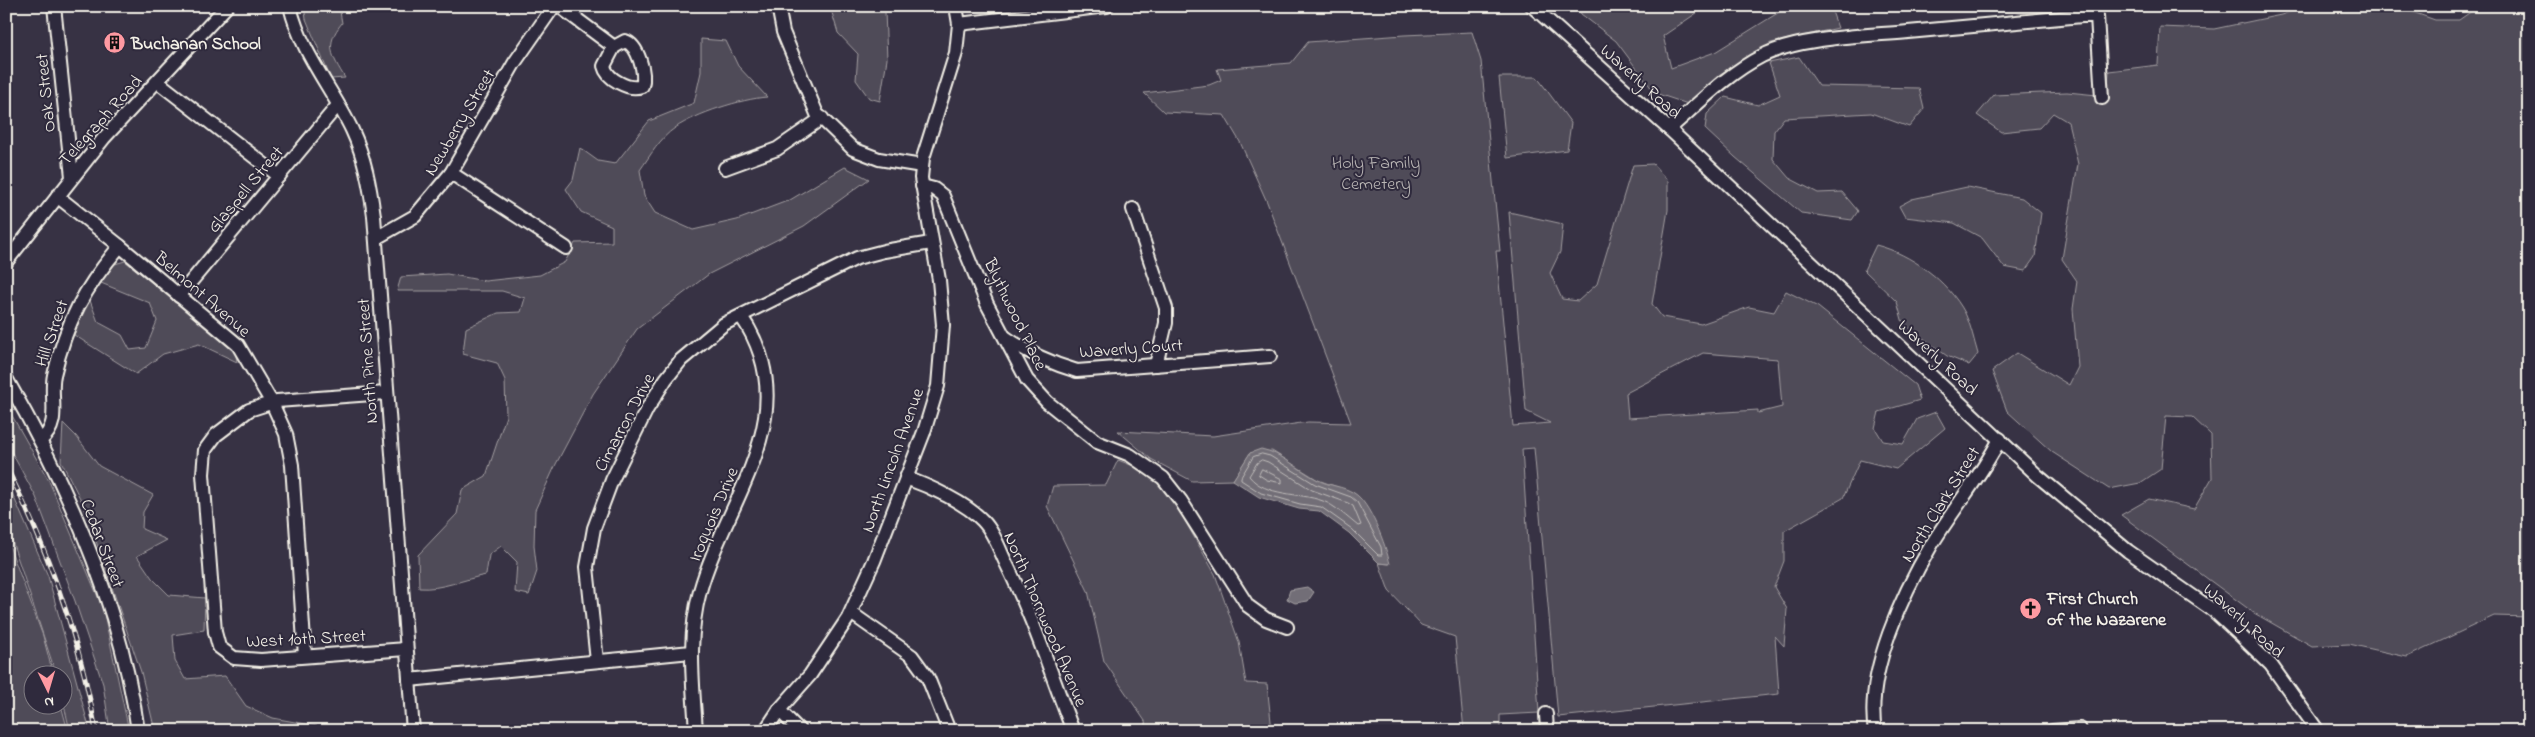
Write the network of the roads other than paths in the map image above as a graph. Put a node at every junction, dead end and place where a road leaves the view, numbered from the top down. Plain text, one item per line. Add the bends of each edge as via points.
1 (54, 6) edge
2 (227, 6) edge
3 (290, 6) edge
4 (554, 6) edge
5 (559, 6) edge
6 (956, 6) edge
7 (1107, 6) edge
8 (1532, 6) edge
9 (779, 11) dead end
10 (959, 24) junction
11 (614, 47) dead end
12 (158, 82) junction
13 (2102, 98) dead end
14 (338, 105) junction
15 (822, 118) junction
16 (1669, 129) junction
17 (922, 166) junction
18 (725, 168) dead end
19 (451, 173) junction
20 (279, 176) junction
21 (72, 177) junction
22 (922, 186) junction
23 (57, 196) junction
24 (1133, 209) dead end
25 (376, 238) junction
26 (931, 243) junction
27 (120, 246) junction
28 (566, 248) dead end
29 (6, 262) edge
30 (179, 296) junction
31 (741, 316) junction
32 (1003, 336) junction
33 (1270, 356) dead end
34 (1156, 365) junction
35 (6, 378) edge
36 (386, 393) junction
37 (272, 403) junction
38 (2000, 439) junction
39 (41, 440) junction
40 (906, 478) junction
41 (850, 613) junction
42 (1288, 627) dead end
43 (406, 649) junction
44 (691, 652) junction
45 (305, 656) junction
46 (597, 661) junction
47 (409, 680) junction
48 (779, 710) junction
49 (1546, 714) dead end
50 (2080, 729) dead end
51 (138, 731) edge
52 (413, 731) edge
53 (696, 731) edge
54 (765, 731) edge
55 (800, 731) edge
56 (949, 731) edge
57 (1073, 731) edge
58 (1548, 731) edge
59 (1875, 731) edge
60 (2052, 731) edge
61 (2318, 731) edge

1 - 21 street, Oak Street
2 - 12 street, Telegraph Road
3 - 14 street, North Pine Street via 302,43
4 - 19 street, Newberry Street via 515,62
5 - 11 street
6 - 10 street
7 - 10 street
8 - 16 street, Waverly Road
9 - 15 street via 783,32
10 - 17 street, North Lincoln Avenue via 952,68
12 - 20 street
12 - 21 street, Telegraph Road
13 - 16 street via 2097,16 1874,34 1782,49 1762,56 1726,80
14 - 20 street, Glaspell Street
14 - 25 street, North Pine Street via 352,129 367,169
15 - 17 street via 853,149 879,159
15 - 18 street via 777,149
16 - 38 street, Waverly Road
17 - 22 street, North Lincoln Avenue
19 - 25 street, Newberry Street via 415,216
19 - 28 street
20 - 30 street, Glaspell Street
21 - 23 street, Telegraph Road
22 - 26 street, North Lincoln Avenue
22 - 32 street, Blythwood Place via 943,196
23 - 27 street, Belmont Avenue
23 - 29 street, Telegraph Road
24 - 34 street via 1166,308 1166,323
25 - 36 street, North Pine Street
26 - 31 street, Cimarron Drive via 857,258
26 - 40 street, North Lincoln Avenue via 939,280 943,325 938,386
27 - 30 street, Belmont Avenue
27 - 39 street, Hill Street via 87,287 61,347 53,380 54,414 47,435
30 - 37 street, Belmont Avenue via 238,345
31 - 44 street, Iroquois Drive via 759,352 766,400 765,427 758,454 724,527 701,590
31 - 46 street, Cimarron Drive via 702,340 666,379 612,480 594,528 587,567
32 - 34 street, Waverly Court via 1035,356 1077,371
32 - 42 street, Blythwood Place via 1027,380 1046,402 1097,442 1130,455 1163,478 1248,606 1266,619
33 - 34 street, Waverly Court
35 - 39 street, Cedar Street
36 - 37 street, West 10th Street
36 - 43 street, North Pine Street
37 - 45 street, Belmont Avenue via 286,434 292,465
37 - 45 street, West 10th Street via 249,410 231,421 205,450 203,474 215,632 219,647 234,658 261,660
38 - 59 street, North Clark Street via 1987,465 1932,544 1905,598 1884,648 1878,674 1873,712
38 - 61 street, Waverly Road via 2095,525 2234,629 2271,665
39 - 51 street, Cedar Street via 77,520 104,595 119,644
40 - 41 street, North Lincoln Avenue
40 - 57 street, North Thornwood Avenue via 924,484 970,511 988,528 1013,577
41 - 48 street, North Lincoln Avenue via 810,675
41 - 56 street via 912,656 928,678
43 - 45 street, West 10th Street
43 - 47 street, North Pine Street
44 - 46 street
44 - 53 street, Iroquois Drive
46 - 47 street
47 - 52 street, North Pine Street
48 - 54 street, North Lincoln Avenue
48 - 55 street
49 - 58 street
50 - 60 street

